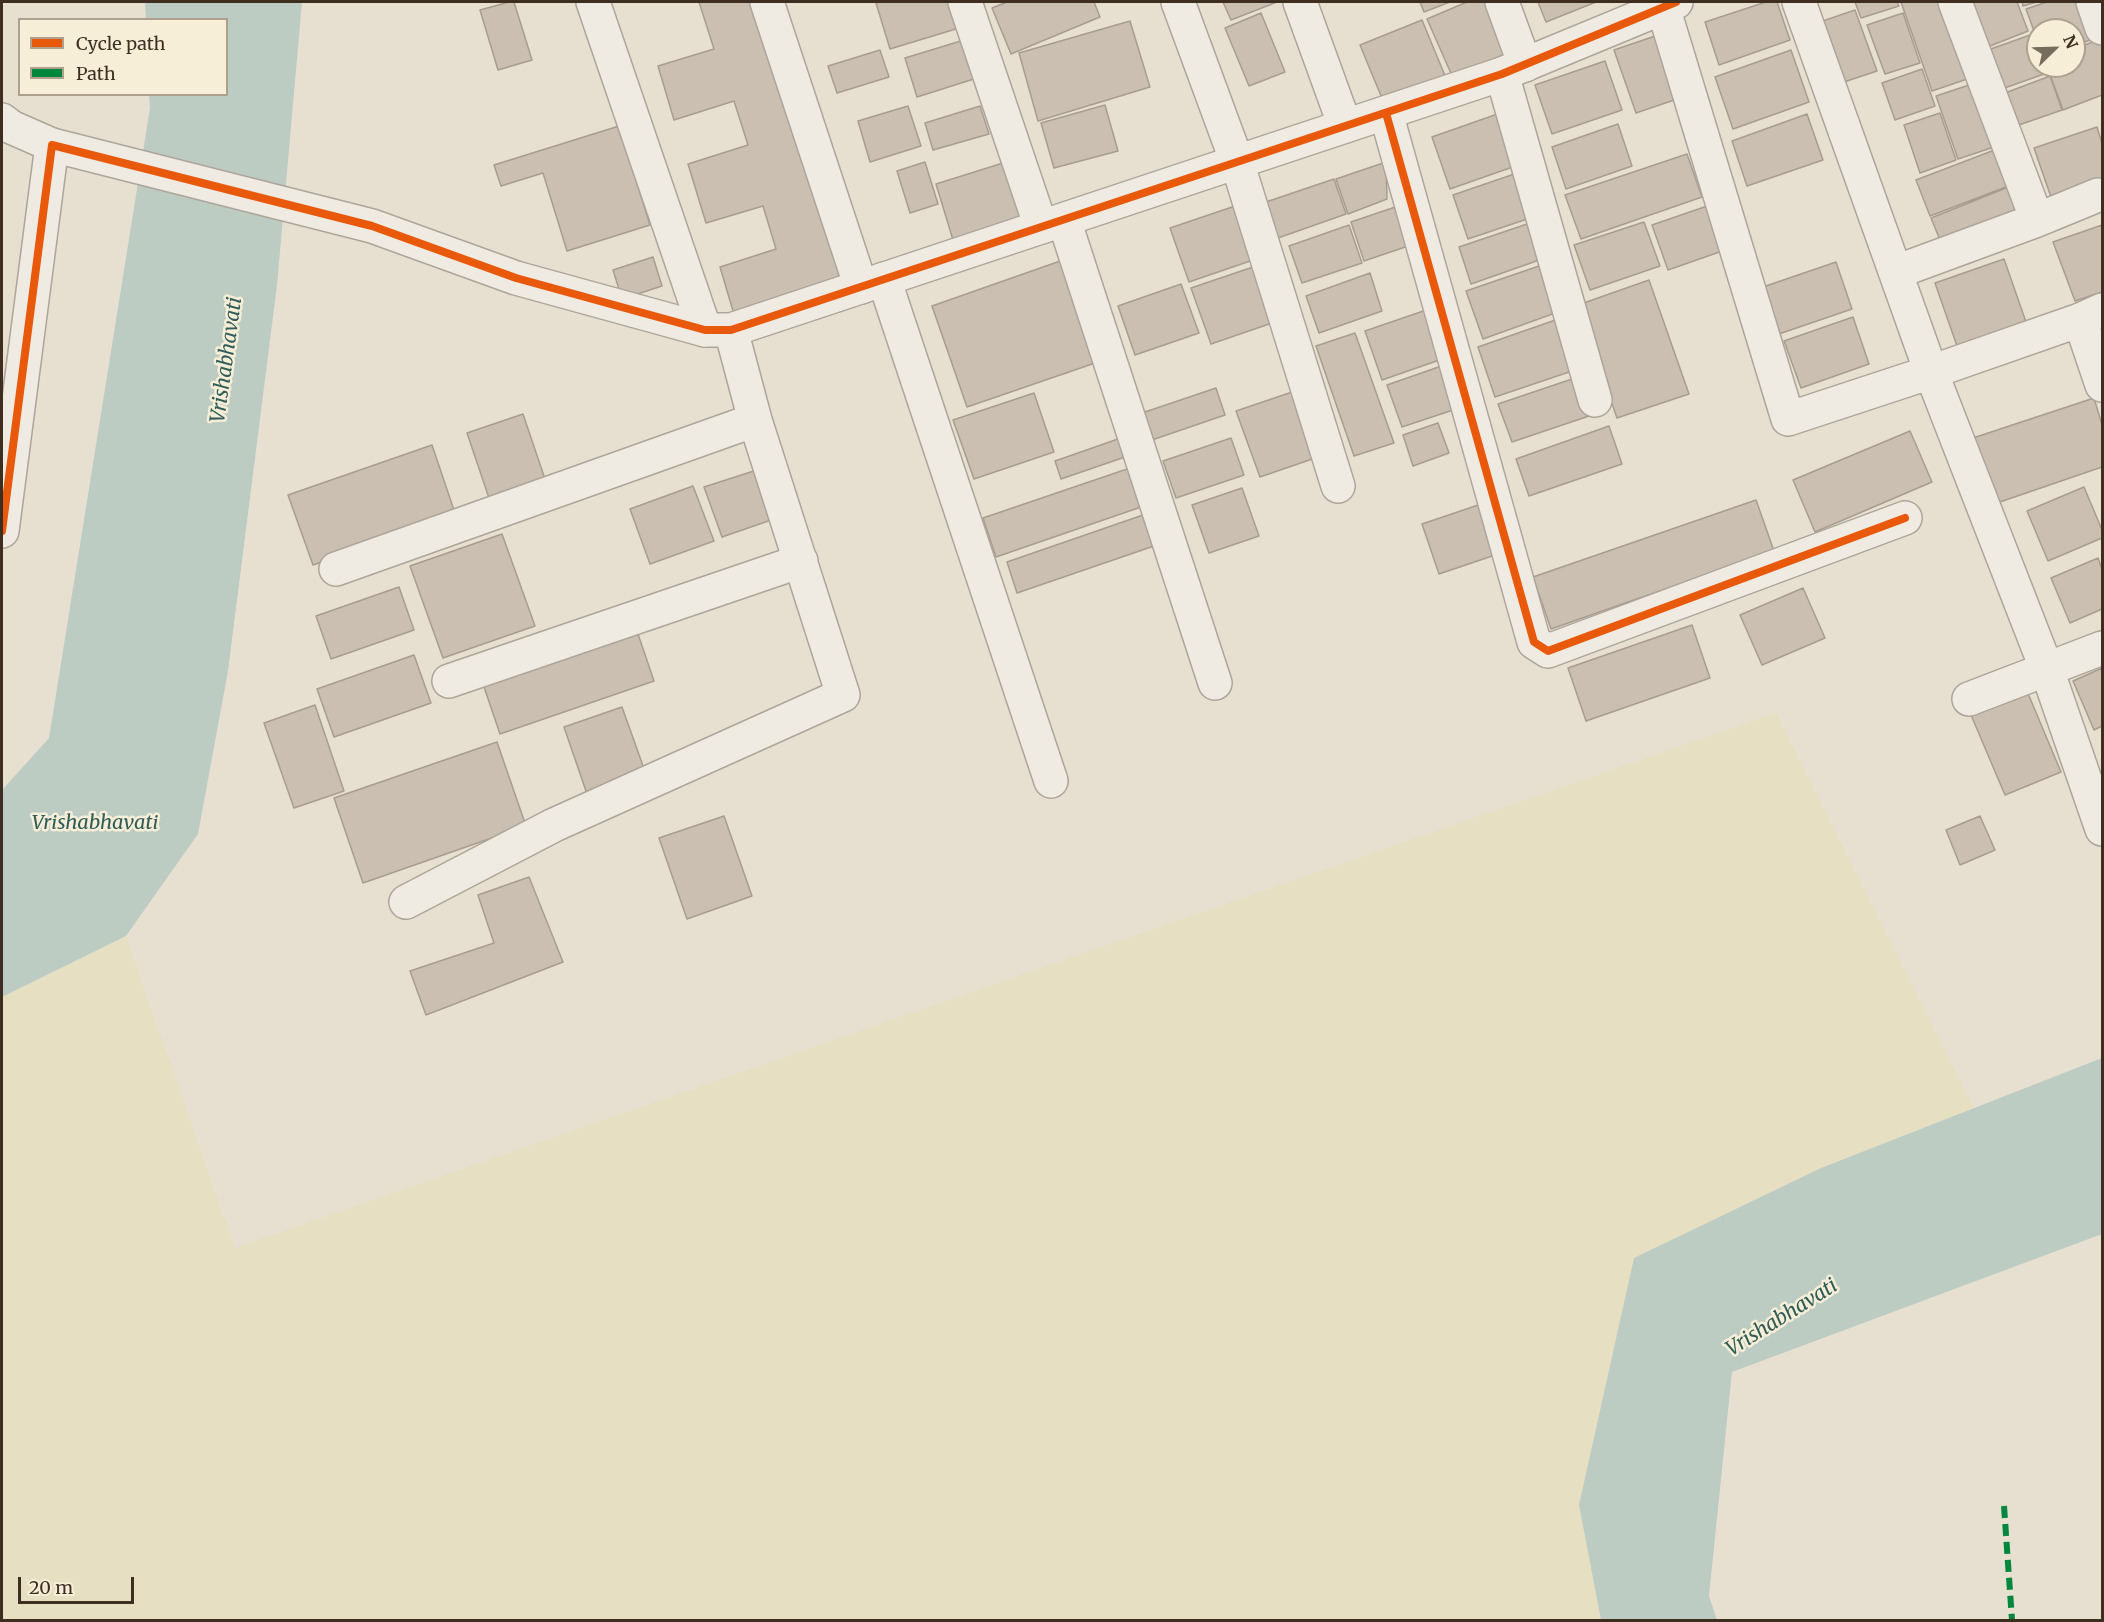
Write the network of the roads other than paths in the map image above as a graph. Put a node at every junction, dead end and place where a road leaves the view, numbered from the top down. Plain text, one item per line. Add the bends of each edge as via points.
1 (593, 2) edge
2 (767, 2) edge
3 (965, 2) edge
4 (1178, 2) edge
5 (1300, 2) edge
6 (1502, 2) edge
7 (1799, 2) edge
8 (1955, 2) edge
9 (2093, 2) edge
10 (1669, 4) edge
11 (2103, 28) edge
12 (1514, 69) junction
13 (1386, 113) junction
14 (2, 120) edge
15 (1345, 126) junction
16 (62, 148) junction
17 (1237, 162) junction
18 (2098, 195) dead end
19 (2037, 220) junction
20 (1053, 223) junction
21 (1896, 272) junction
22 (872, 283) junction
23 (2091, 314) edge
24 (718, 330) junction
25 (1931, 372) junction
26 (2103, 385) edge
27 (1595, 400) dead end
28 (755, 420) junction
29 (8, 430) edge
30 (1338, 486) dead end
31 (1905, 518) dead end
32 (2, 531) edge
33 (801, 561) junction
34 (336, 568) dead end
35 (2103, 648) edge
36 (2047, 670) junction
37 (449, 681) dead end
38 (1215, 683) dead end
39 (1969, 699) dead end
40 (1051, 781) dead end
41 (2103, 829) edge
42 (406, 902) dead end

1 - 24 street
2 - 22 street
3 - 20 street
4 - 17 street
5 - 15 street
6 - 12 street
7 - 21 street
8 - 19 street
9 - 11 street
10 - 12 street
10 - 25 street via 1788,419
12 - 13 street
12 - 27 street
13 - 15 street
13 - 31 street via 1534,642 1548,651
14 - 16 street
15 - 17 street
16 - 24 street via 372,226 516,278
16 - 29 street
17 - 20 street
17 - 30 street
18 - 19 street
19 - 21 street
20 - 22 street
20 - 38 street
21 - 25 street
22 - 24 street
22 - 40 street
23 - 25 street
23 - 26 street
24 - 28 street
25 - 36 street
28 - 33 street
28 - 34 street
29 - 32 street
33 - 37 street
33 - 42 street via 843,695 554,825
35 - 36 street
36 - 39 street
36 - 41 street

